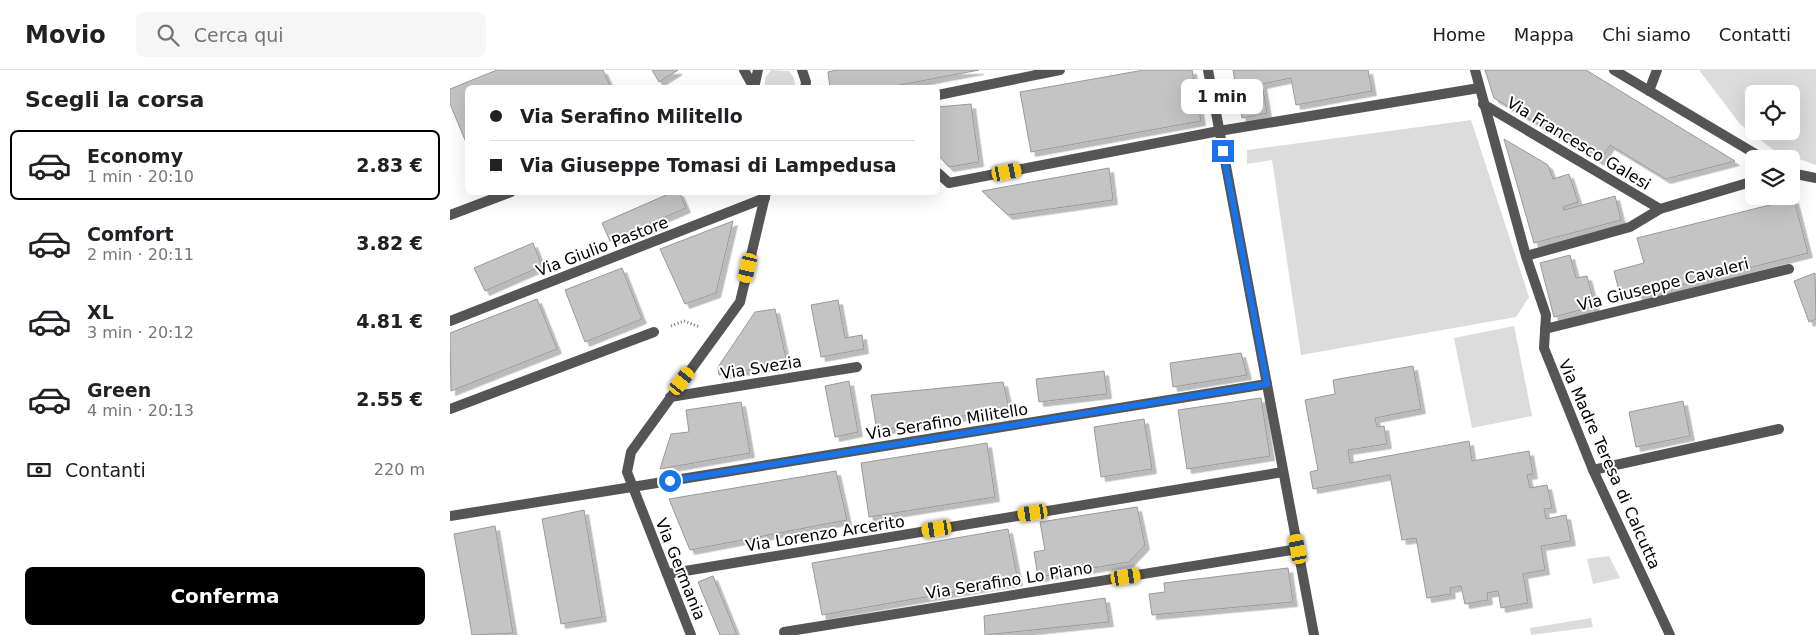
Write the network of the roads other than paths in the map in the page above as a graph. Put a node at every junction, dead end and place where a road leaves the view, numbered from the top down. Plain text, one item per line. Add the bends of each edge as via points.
1 (744, 70) edge
2 (758, 70) edge
3 (803, 70) edge
4 (1060, 70) edge
5 (1208, 70) edge
6 (1474, 70) edge
7 (1614, 70) edge
8 (1657, 70) edge
9 (752, 85) edge
10 (755, 85) edge
11 (805, 85) edge
12 (1479, 88) junction
13 (1649, 91) junction
14 (940, 94) edge
15 (1483, 104) junction
16 (1219, 131) junction
17 (1749, 150) edge
18 (940, 175) edge
19 (1800, 175) edge
20 (1816, 178) edge
21 (1745, 184) edge
22 (502, 195) edge
23 (765, 195) edge
24 (1660, 208) junction
25 (450, 215) edge
26 (1526, 256) junction
27 (1789, 269) dead end
28 (450, 321) edge
29 (1545, 329) junction
30 (654, 332) road end
31 (857, 367) dead end
32 (1267, 384) junction
33 (670, 397) junction
34 (450, 409) edge
35 (1779, 429) dead end
36 (1594, 470) junction
37 (1283, 472) junction
38 (632, 487) junction
39 (450, 516) edge
40 (1298, 549) junction
41 (667, 574) junction
42 (784, 632) dead end
43 (691, 635) edge
44 (1314, 635) edge
45 (1670, 635) edge

1 - 9 street
2 - 10 street
3 - 11 street
4 - 14 street
5 - 16 street
6 - 12 street, Via Madre Teresa di Calcutta
7 - 13 street
8 - 13 street
12 - 15 street, Via Madre Teresa di Calcutta
12 - 16 street
13 - 17 street
15 - 24 street, Via Francesco Galesi
15 - 26 street, Via Madre Teresa di Calcutta
16 - 18 street via 949,183
16 - 32 street
19 - 20 street
21 - 24 street
22 - 25 street
23 - 28 street, Via Giulio Pastore
23 - 33 street, Via Germania via 740,302
24 - 26 street via 1630,227
26 - 29 street, Via Madre Teresa di Calcutta via 1546,315
27 - 29 street, Via Giuseppe Cavaleri
29 - 36 street, Via Madre Teresa di Calcutta via 1544,348
30 - 34 street
31 - 33 street, Via Svezia
32 - 37 street
32 - 38 street, Via Serafino Militello
33 - 38 street, Via Germania via 631,452 627,472
35 - 36 street
36 - 45 street, Via Madre Teresa di Calcutta
37 - 40 street
37 - 41 street, Via Lorenzo Arcerito
38 - 39 street, Via Serafino Militello
38 - 41 street, Via Germania
40 - 42 street, Via Serafino Lo Piano
40 - 44 street
41 - 43 street, Via Germania

